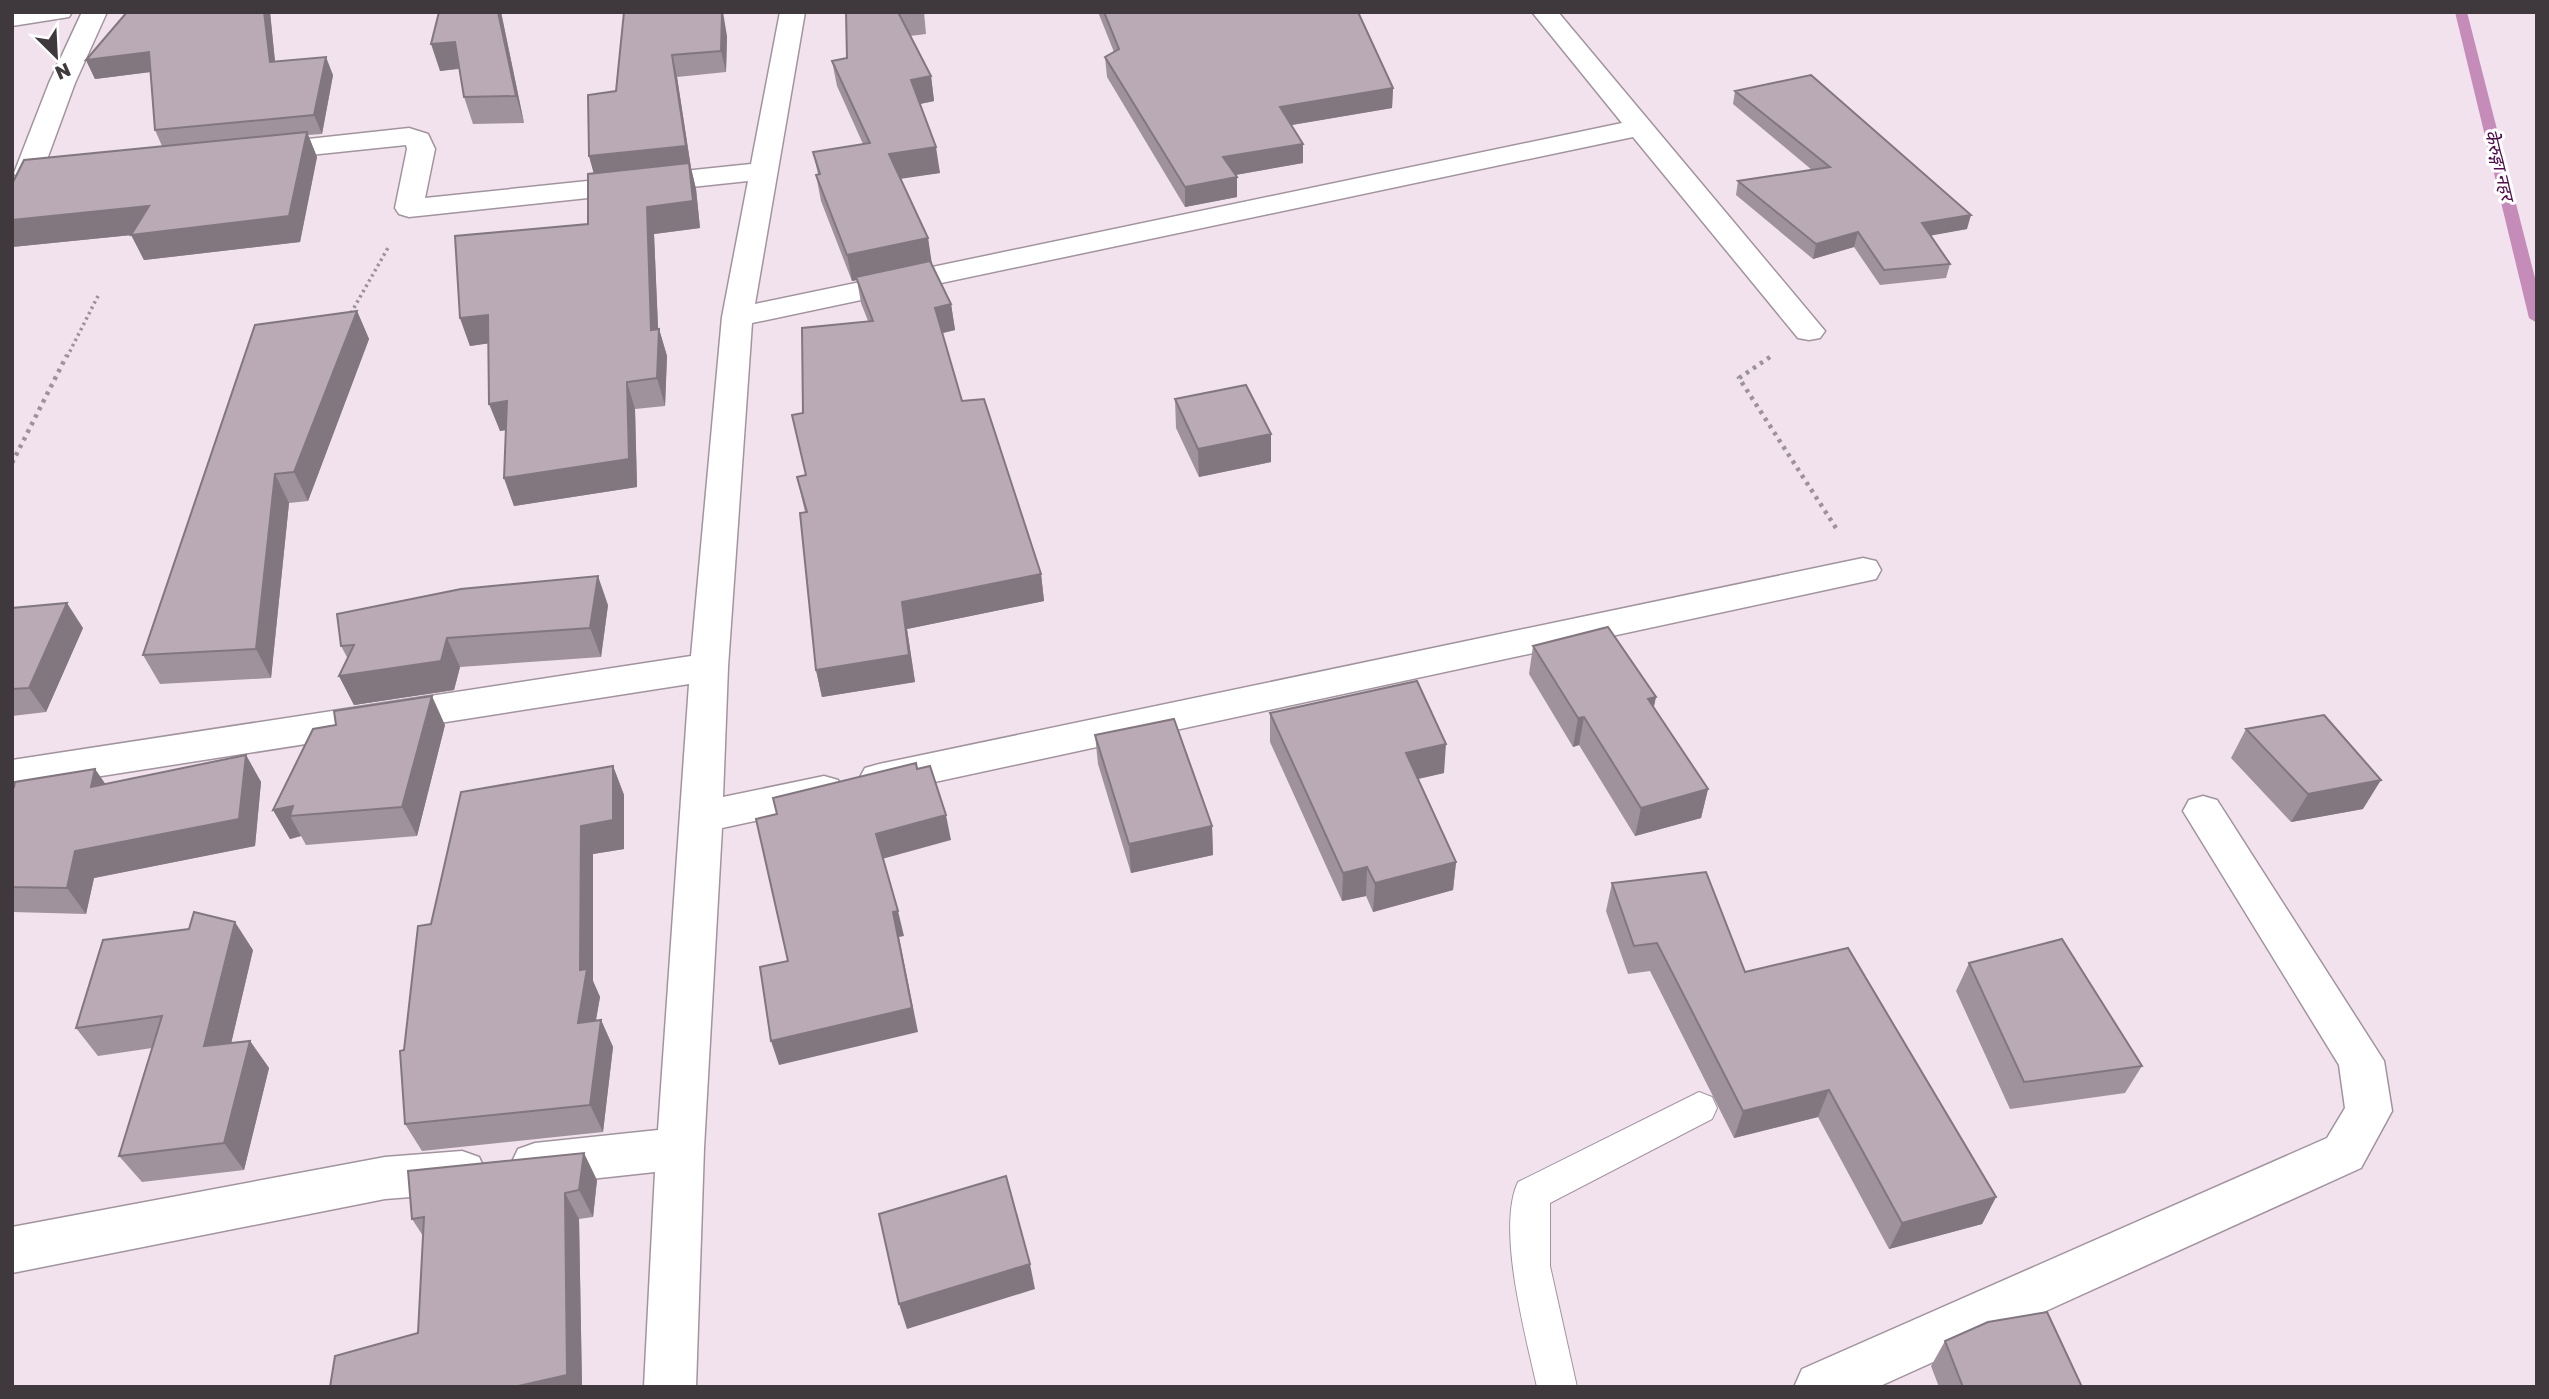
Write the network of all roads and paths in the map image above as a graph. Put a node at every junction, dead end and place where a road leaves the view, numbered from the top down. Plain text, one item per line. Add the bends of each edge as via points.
1 (60, 12) edge
2 (95, 12) edge
3 (793, 12) edge
4 (1544, 12) edge
5 (12, 18) edge
6 (1640, 127) junction
7 (233, 155) edge
8 (764, 172) junction
9 (32, 173) edge
10 (409, 208) junction
11 (99, 294) dead end
12 (351, 313) edge
13 (737, 317) junction
14 (1809, 331) joint
15 (12, 463) edge
16 (1863, 570) joint
17 (709, 667) junction
18 (12, 775) edge
19 (2203, 811) dead end
20 (702, 817) junction
21 (1699, 1108) dead end
22 (680, 1148) junction
23 (12, 1250) edge
24 (670, 1387) edge
25 (1557, 1387) edge
26 (1820, 1387) edge

1 - 5 street
2 - 9 street via 62,83
3 - 8 street
4 - 6 street
6 - 13 street
6 - 14 street
7 - 10 street via 409,136 418,140 421,149
8 - 10 street
8 - 13 street
10 - 12 path
11 - 15 path
13 - 17 street
14 - 16 path via 1739,378
16 - 20 street
17 - 18 street
17 - 20 street
19 - 26 street via 2361,1061 2369,1111 2344,1153
20 - 22 street
21 - 25 lane via 1531,1194 1531,1265
22 - 23 street via 384,1178
22 - 24 street

